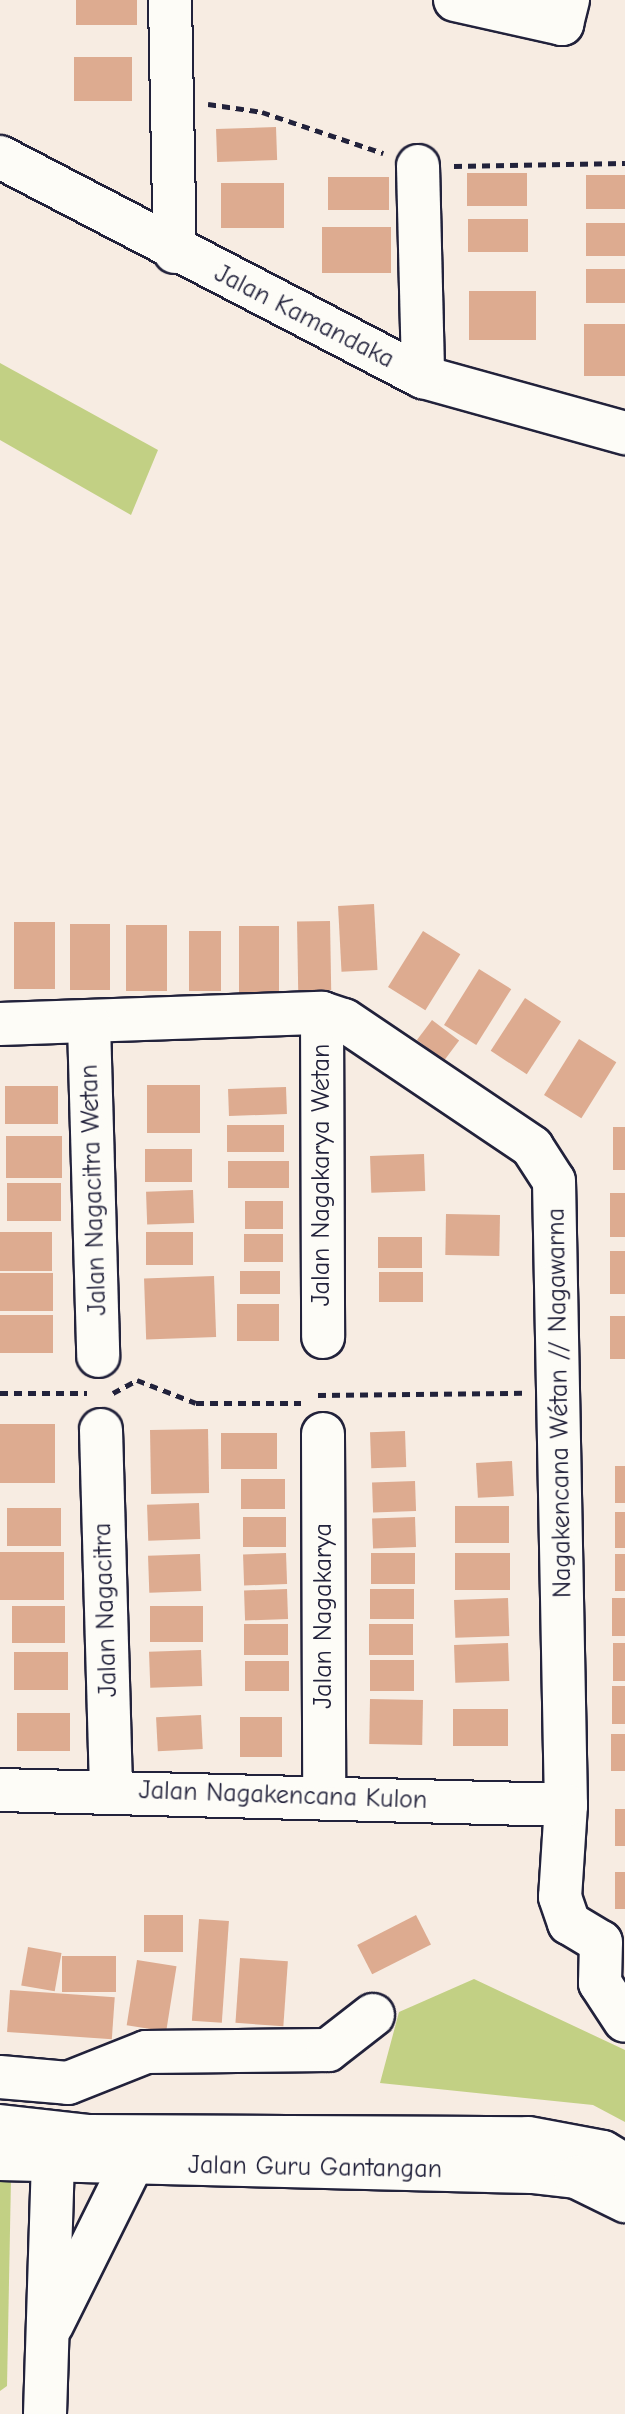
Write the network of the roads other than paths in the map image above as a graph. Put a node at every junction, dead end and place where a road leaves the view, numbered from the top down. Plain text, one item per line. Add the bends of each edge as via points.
1 (170, 0) edge
2 (455, 0) edge
3 (568, 0) edge
4 (0, 157) edge
5 (418, 166) dead end
6 (175, 252) junction
7 (423, 377) junction
8 (625, 433) edge
9 (322, 1013) junction
10 (0, 1024) edge
11 (89, 1024) junction
12 (323, 1337) road end
13 (98, 1356) dead end
14 (101, 1430) dead end
15 (323, 1434) road end
16 (0, 1790) edge
17 (111, 1790) junction
18 (324, 1798) junction
19 (566, 1805) junction
20 (373, 2015) dead end
21 (625, 2021) edge
22 (0, 2077) edge
23 (0, 2126) edge
24 (0, 2159) edge
25 (53, 2165) junction
26 (625, 2165) edge
27 (131, 2166) junction
28 (625, 2201) edge
29 (52, 2326) junction
30 (45, 2414) edge

1 - 6 street
2 - 3 street via 562,24
4 - 6 street, Jalan Kamandaka
5 - 7 street
6 - 7 street, Jalan Kamandaka
7 - 8 street, Jalan Kamandaka
9 - 11 street, Nagakencana Wétan // Nagawarna
9 - 12 street, Jalan Nagakarya Wetan
9 - 19 street, Nagakencana Wétan // Nagawarna via 344,1020 532,1147 554,1181
10 - 11 street, Nagakencana Wétan // Nagawarna
11 - 13 street, Jalan Nagacitra Wetan
14 - 17 street, Jalan Nagacitra
15 - 18 street, Jalan Nagakarya
16 - 17 street, Jalan Nagakencana Kulon
17 - 18 street, Jalan Nagakencana Kulon
18 - 19 street, Jalan Nagakencana Kulon
19 - 21 street, Nagakencana Wétan // Nagawarna via 562,1912 601,1942 600,1983
20 - 22 street via 328,2050 146,2052 68,2083
23 - 26 street, Jalan Guru Gantangan via 89,2136 528,2138 603,2152
24 - 25 street, Jalan Guru Gantangan
25 - 27 street, Jalan Guru Gantangan
25 - 29 street
27 - 28 street, Jalan Guru Gantangan via 532,2172 576,2177
27 - 29 street
29 - 30 street

